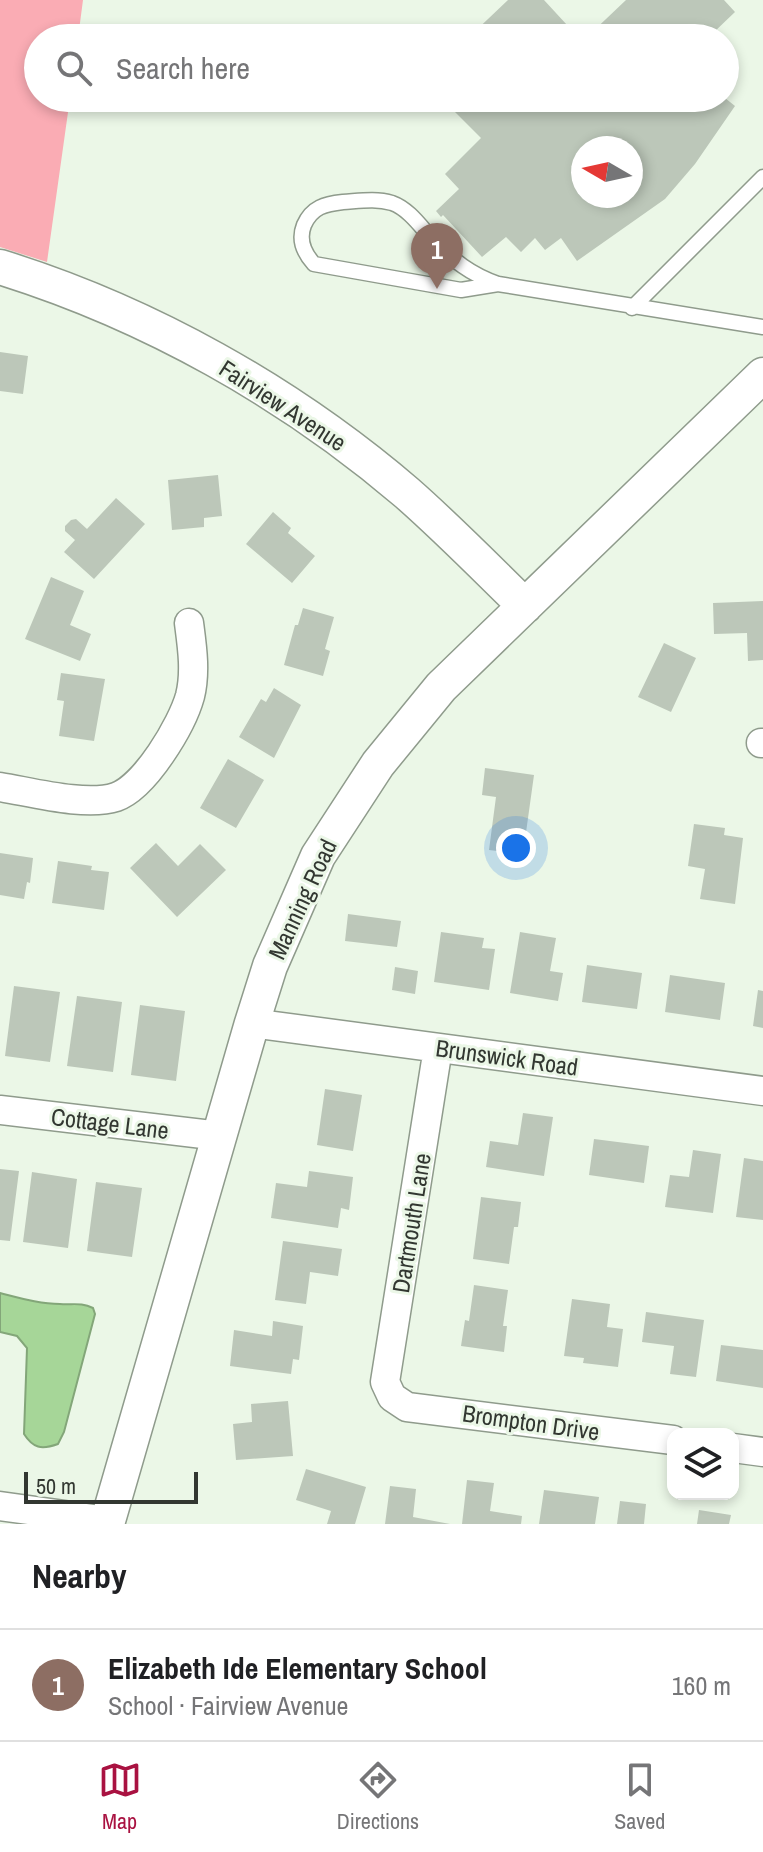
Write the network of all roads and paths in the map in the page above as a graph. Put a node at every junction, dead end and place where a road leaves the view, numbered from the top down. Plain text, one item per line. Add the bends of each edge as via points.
1 (763, 177) edge
2 (0, 267) edge
3 (498, 284) junction
4 (632, 308) junction
5 (763, 327) edge
6 (763, 375) edge
7 (525, 606) junction
8 (189, 623) dead end
9 (0, 787) edge
10 (252, 1023) junction
11 (438, 1048) junction
12 (763, 1091) edge
13 (0, 1110) edge
14 (220, 1136) junction
15 (392, 1397) joint
16 (667, 1439) edge
17 (739, 1449) edge
18 (763, 1452) edge
19 (0, 1506) edge
20 (108, 1523) edge

1 - 4 lane
2 - 7 street, Fairview Avenue via 104,305 229,367 292,407 405,491
3 - 3 lane via 473,275 394,204 324,204 303,227 301,241 314,264 461,290
3 - 4 lane
4 - 5 lane
6 - 7 street, Manning Road
7 - 10 street, Manning Road via 441,687 378,764 318,856 270,966
8 - 9 street via 190,696 154,765 135,788 114,798 90,800
10 - 11 street, Brunswick Road
10 - 14 street, Manning Road
11 - 12 street, Brunswick Road
11 - 15 street, Dartmouth Lane via 385,1382
13 - 14 street, Cottage Lane
14 - 20 street, Manning Road
15 - 16 street, Brompton Drive via 407,1407
17 - 18 street
19 - 20 street

